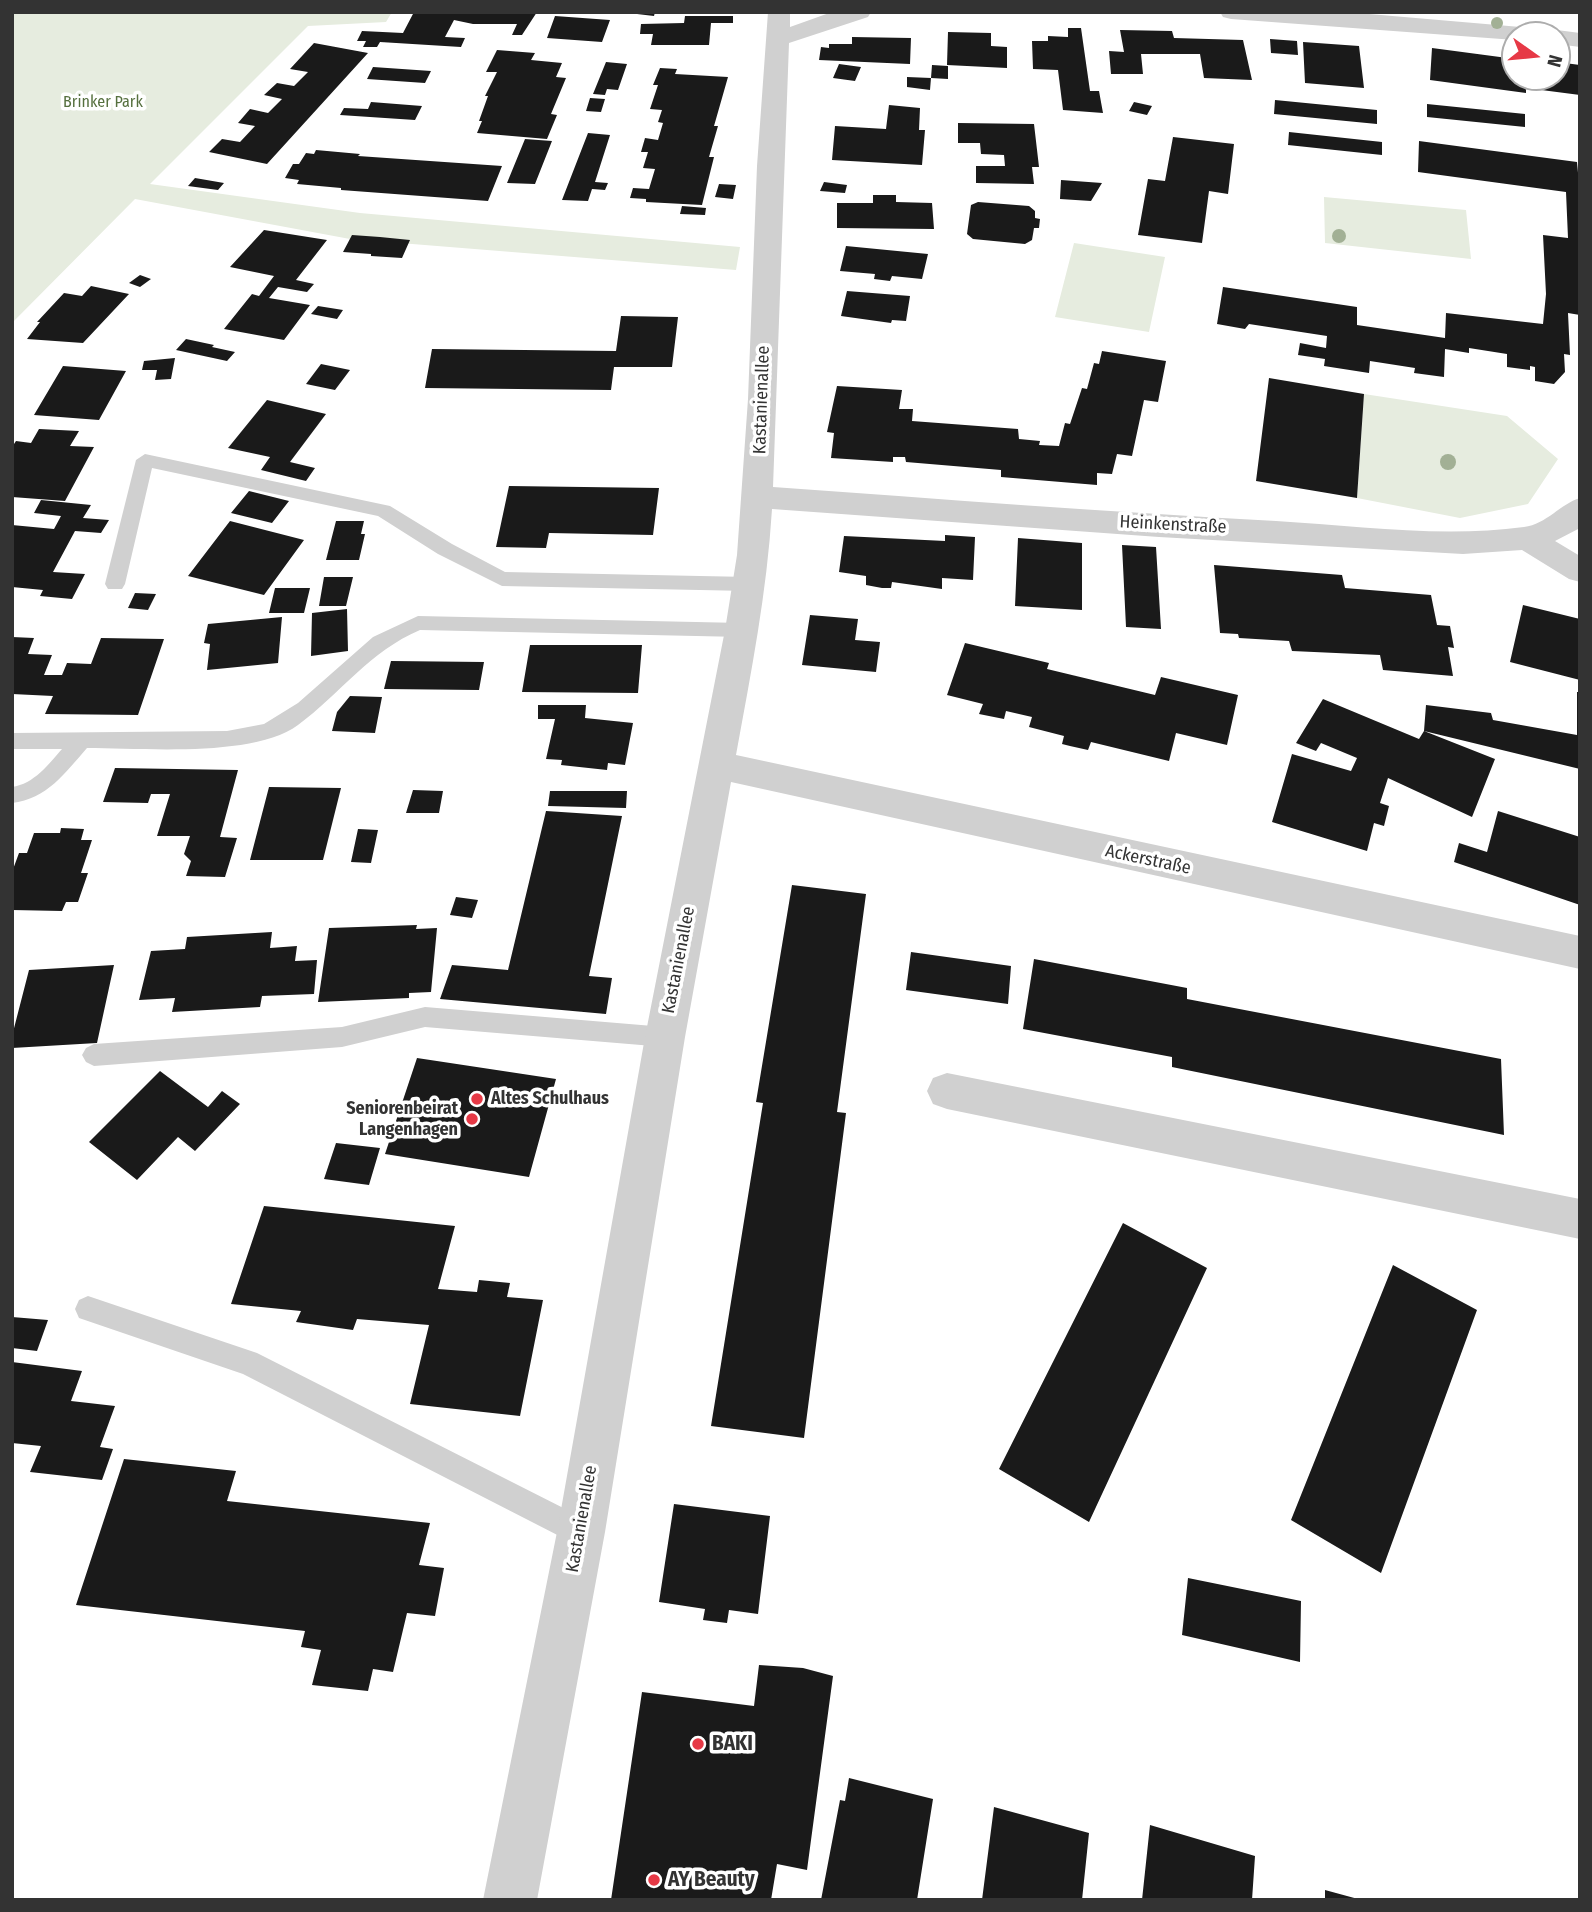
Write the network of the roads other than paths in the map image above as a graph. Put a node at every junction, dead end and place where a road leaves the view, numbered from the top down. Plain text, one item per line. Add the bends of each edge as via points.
1 (779, 12) edge
2 (860, 12) edge
3 (1231, 12) edge
4 (1501, 32) edge
5 (777, 39) junction
6 (758, 497) junction
7 (1580, 509) edge
8 (1527, 538) junction
9 (1580, 570) edge
10 (115, 584) dead end
11 (748, 584) junction
12 (742, 630) junction
13 (81, 740) junction
14 (12, 741) edge
15 (717, 765) junction
16 (12, 795) edge
17 (1580, 953) edge
18 (665, 1037) junction
19 (94, 1055) dead end
20 (947, 1091) dead end
21 (1580, 1219) edge
22 (88, 1309) dead end
23 (581, 1532) junction
24 (510, 1900) edge

1 - 5 street, Kastanienallee
2 - 5 street
3 - 4 street
5 - 6 street, Kastanienallee
6 - 8 street, Heinkenstraße via 1463,543
6 - 11 street, Kastanienallee
7 - 8 street, Heinkenstraße via 1556,529
8 - 9 street
10 - 11 lane via 145,460 383,512 502,579
11 - 12 street, Kastanienallee
12 - 13 lane via 418,623 377,642 288,722 258,735
12 - 15 street, Kastanienallee
13 - 14 lane
13 - 16 lane via 37,787 21,796
15 - 17 street, Ackerstraße
15 - 18 street, Kastanienallee
18 - 19 lane via 425,1017 342,1037
18 - 23 street, Kastanienallee
20 - 21 street
22 - 23 lane via 248,1362
23 - 24 street, Kastanienallee

